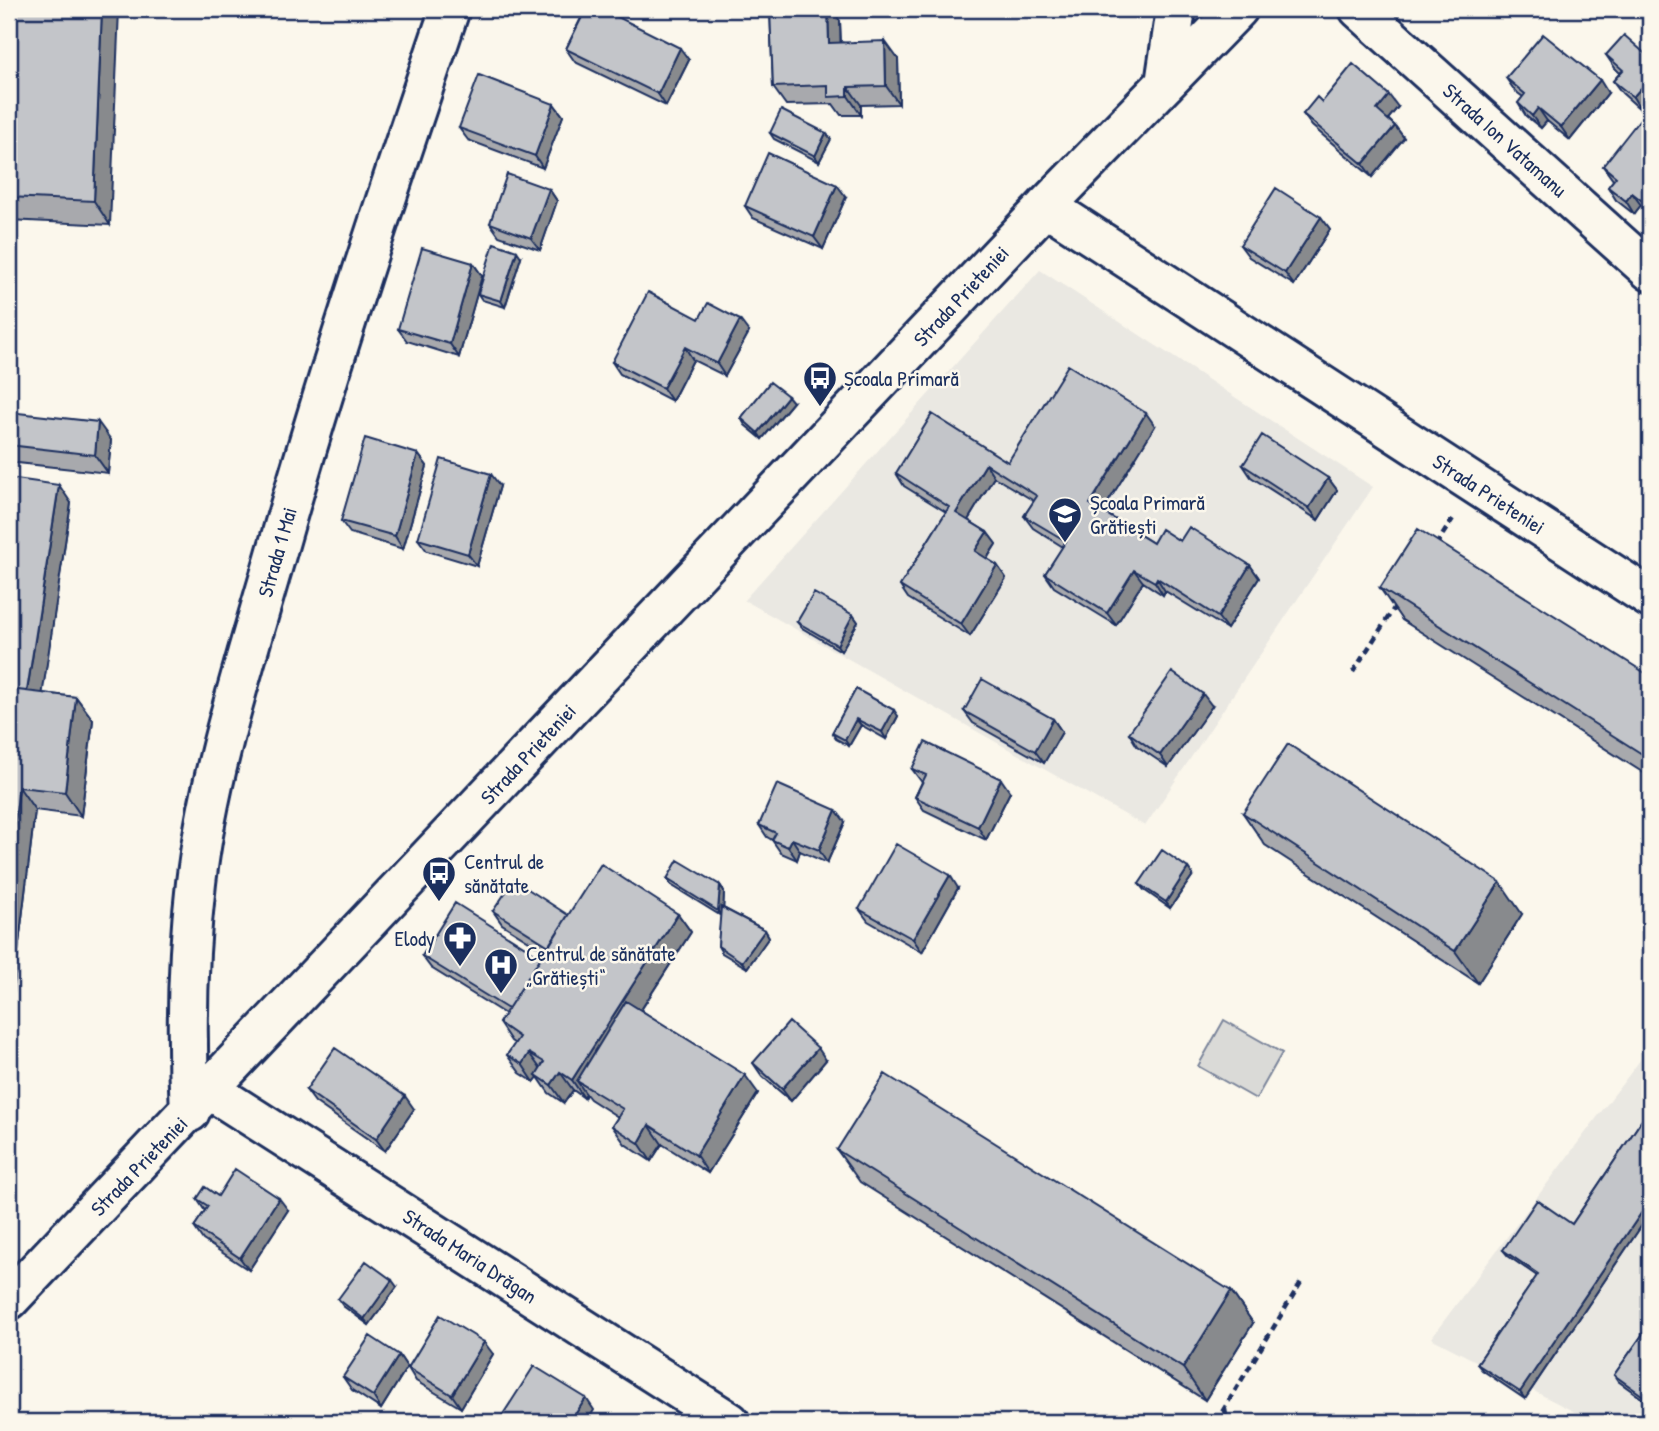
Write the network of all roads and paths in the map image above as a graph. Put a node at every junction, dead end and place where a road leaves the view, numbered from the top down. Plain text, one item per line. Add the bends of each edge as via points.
1 (450, 9) edge
2 (1176, 9) edge
3 (1238, 9) edge
4 (1359, 9) edge
5 (1165, 84) junction
6 (1046, 206) junction
7 (1650, 271) edge
8 (1475, 485) junction
9 (1430, 553) edge
10 (1401, 598) edge
11 (1650, 598) edge
12 (1353, 672) dead end
13 (200, 1101) junction
14 (1303, 1279) dead end
15 (9, 1300) edge
16 (1225, 1408) junction
17 (730, 1422) edge
18 (1216, 1422) edge
19 (1227, 1422) edge

1 - 13 street, Strada 1 Mai via 344,324 229,726 196,883 185,1030
2 - 5 street
3 - 5 street, Strada Prieteniei
4 - 7 street, Strada Ion Vatamanu
5 - 6 street, Strada Prieteniei
6 - 8 street, Strada Prieteniei
6 - 13 street, Strada Prieteniei
8 - 9 path
8 - 11 street, Strada Prieteniei
10 - 12 path
13 - 15 street, Strada Prieteniei
13 - 17 street, Strada Maria Drăgan
14 - 16 path
16 - 18 path
16 - 19 path

